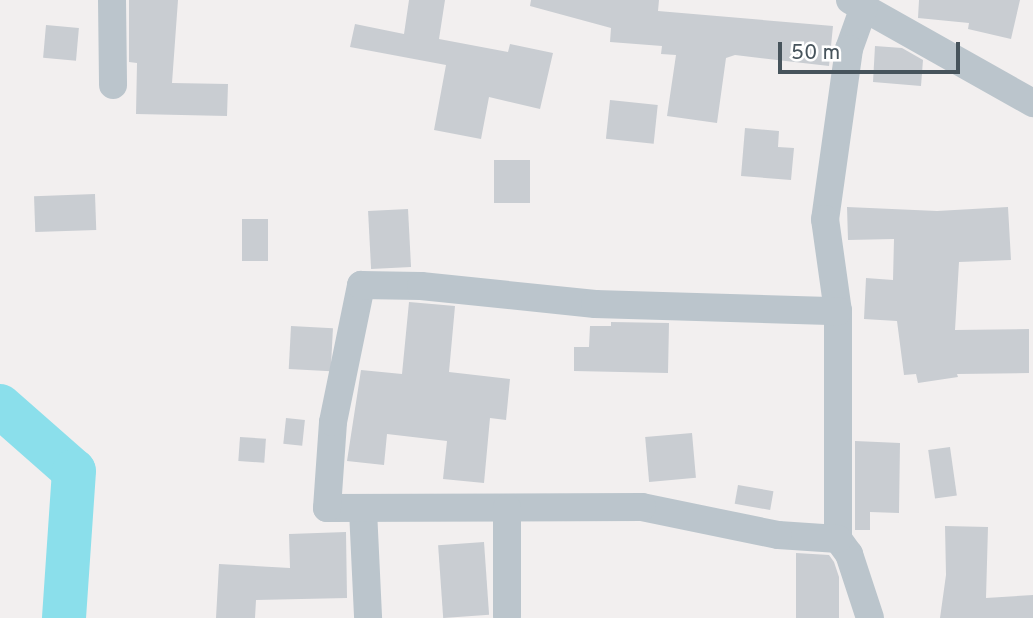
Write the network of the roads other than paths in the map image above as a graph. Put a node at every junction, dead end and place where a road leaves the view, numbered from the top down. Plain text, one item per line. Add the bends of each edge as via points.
1 (112, 0) edge
2 (857, 3) edge
3 (113, 85) dead end
4 (1033, 103) edge
5 (838, 311) junction
6 (507, 508) junction
7 (363, 510) junction
8 (838, 538) junction
9 (506, 616) dead end
10 (368, 618) edge
11 (870, 618) edge

1 - 3 street
2 - 4 street
2 - 5 street via 825,219
5 - 7 street via 595,304 421,286 361,285 333,422 327,508
5 - 8 street
6 - 7 street
6 - 8 street via 642,507 778,535
6 - 9 street
7 - 10 street
8 - 11 street via 849,554

